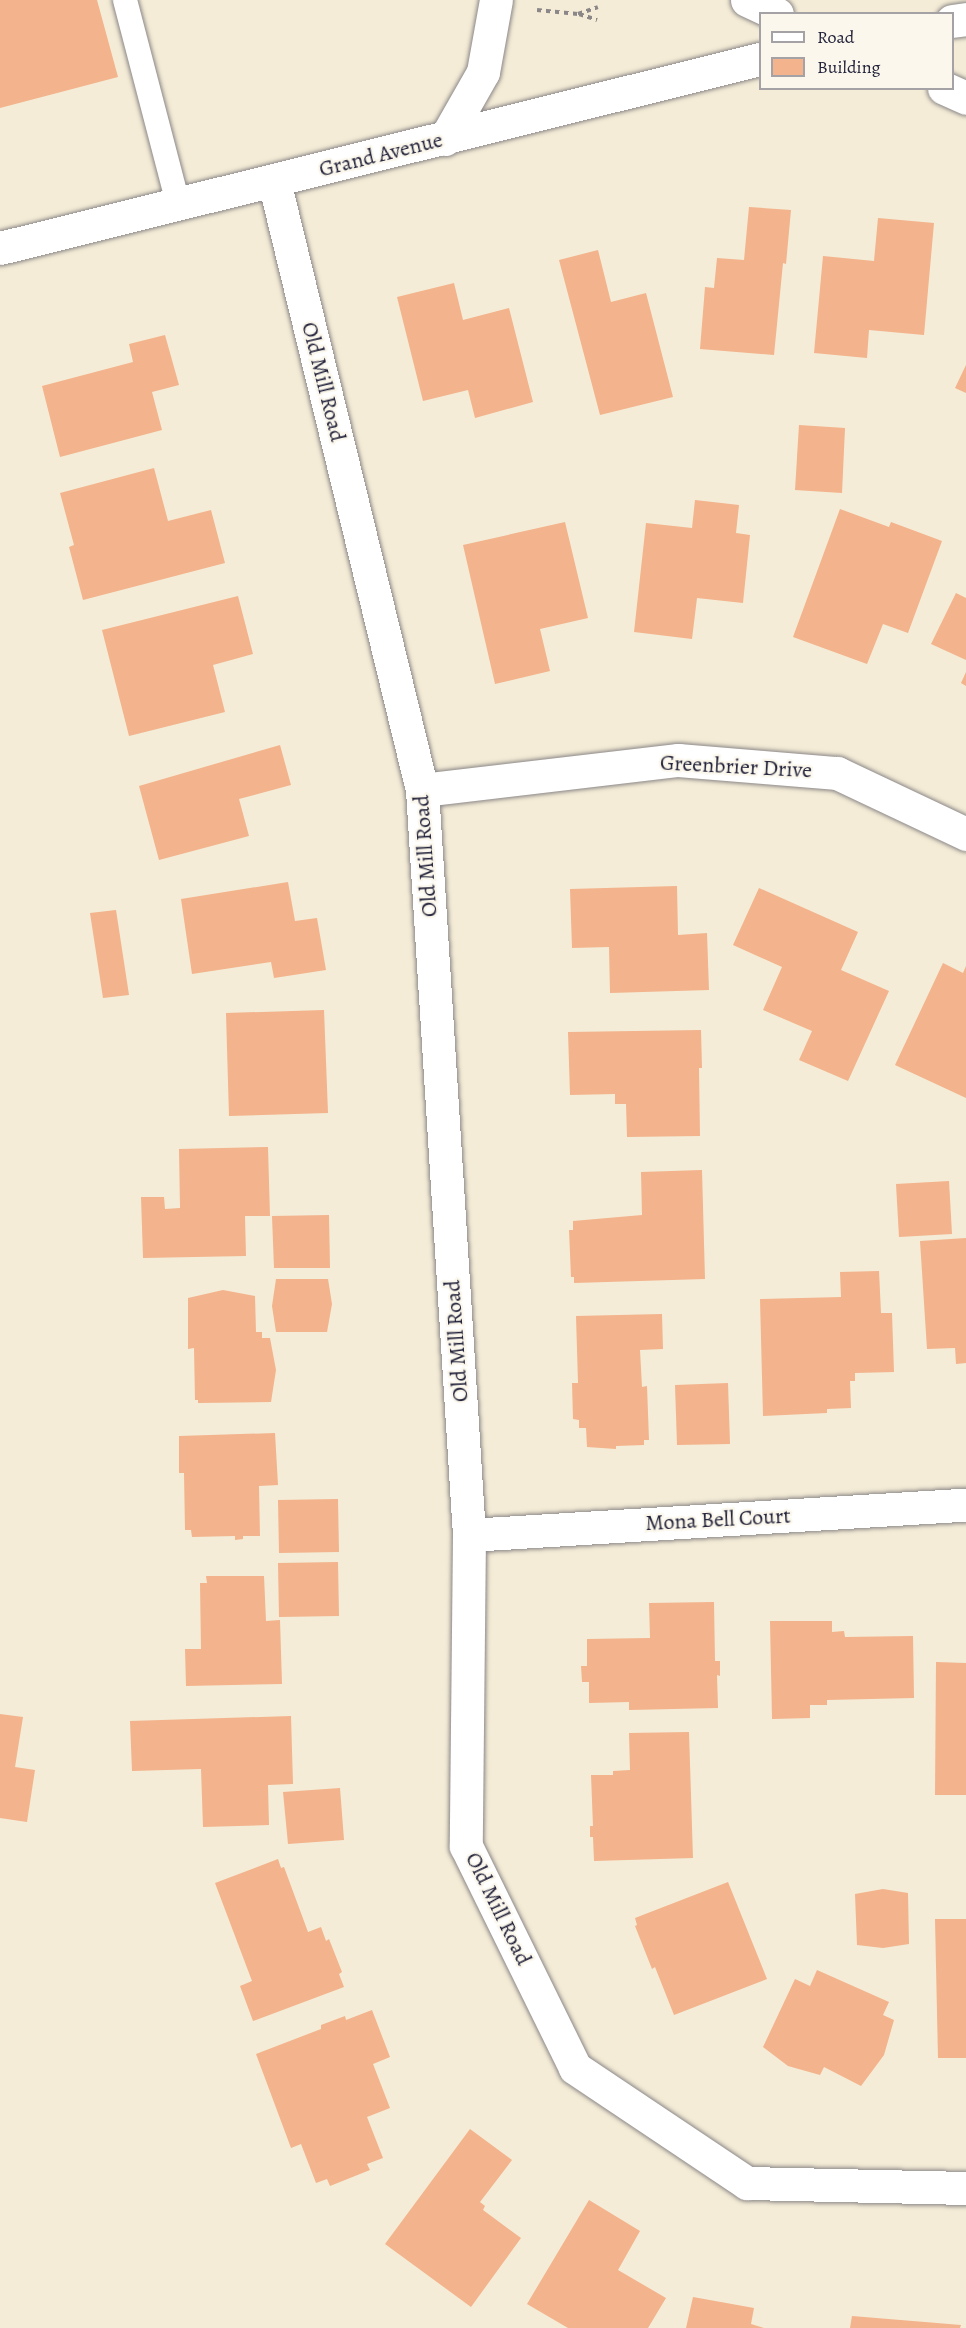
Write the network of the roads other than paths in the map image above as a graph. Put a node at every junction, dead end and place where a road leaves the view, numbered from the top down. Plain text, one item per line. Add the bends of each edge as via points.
1 (125, 0) edge
2 (496, 0) edge
3 (747, 0) edge
4 (773, 12) edge
5 (759, 58) edge
6 (948, 90) edge
7 (966, 98) edge
8 (445, 139) junction
9 (274, 181) junction
10 (178, 204) junction
11 (0, 248) edge
12 (422, 790) junction
13 (966, 834) edge
14 (966, 1506) edge
15 (469, 1535) junction
16 (966, 2188) edge

1 - 10 lane
2 - 8 street via 483,72
3 - 4 street
5 - 8 street, Grand Avenue
6 - 7 street
8 - 9 street, Grand Avenue
9 - 10 street, Grand Avenue
9 - 12 street, Old Mill Road
10 - 11 street, Grand Avenue
12 - 13 street, Greenbrier Drive via 690,760 837,773
12 - 15 street, Old Mill Road
14 - 15 street, Mona Bell Court
15 - 16 street, Old Mill Road via 466,1846 575,2068 747,2183

